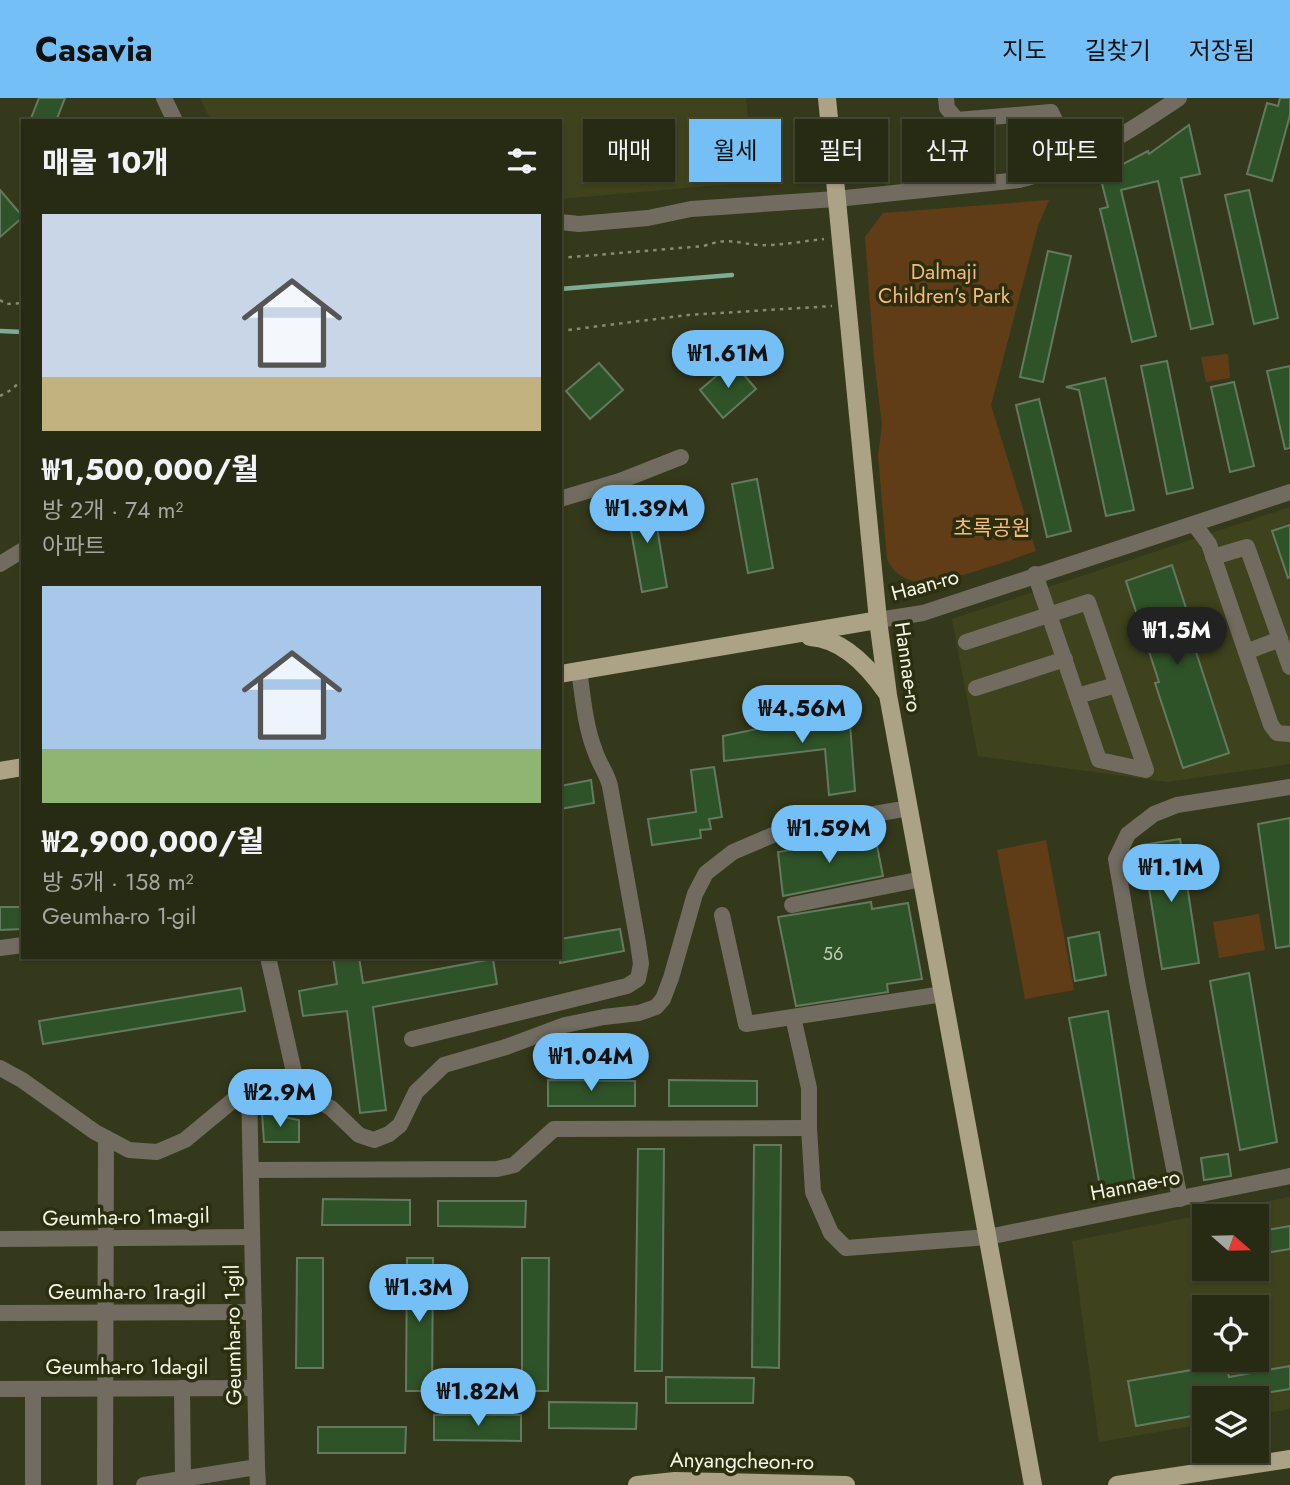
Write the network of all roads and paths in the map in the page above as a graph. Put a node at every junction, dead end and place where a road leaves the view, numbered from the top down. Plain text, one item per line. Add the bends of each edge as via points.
1 (164, 98) edge
2 (827, 98) edge
3 (946, 98) edge
4 (1179, 98) edge
5 (1051, 105) edge
6 (174, 119) edge
7 (1122, 132) edge
8 (1008, 181) edge
9 (836, 199) junction
10 (562, 222) edge
11 (840, 238) junction
12 (562, 258) edge
13 (0, 300) edge
14 (21, 303) edge
15 (846, 305) junction
16 (562, 331) edge
17 (21, 381) edge
18 (0, 396) edge
19 (681, 457) dead end
20 (1290, 492) edge
21 (562, 498) edge
22 (1195, 524) junction
23 (21, 551) edge
24 (1213, 557) junction
25 (0, 564) edge
26 (1035, 574) junction
27 (1050, 614) junction
28 (878, 621) junction
29 (789, 636) junction
30 (1280, 639) junction
31 (966, 642) dead end
32 (1246, 652) junction
33 (1065, 659) junction
34 (1290, 667) edge
35 (579, 670) junction
36 (562, 674) edge
37 (1116, 685) junction
38 (976, 688) dead end
39 (888, 695) junction
40 (1077, 696) junction
41 (1290, 734) edge
42 (21, 767) edge
43 (0, 771) edge
44 (1290, 788) edge
45 (909, 808) junction
46 (922, 879) junction
47 (792, 905) dead end
48 (722, 915) dead end
49 (21, 945) edge
50 (0, 948) edge
51 (268, 959) edge
52 (943, 994) junction
53 (793, 1017) junction
54 (412, 1039) dead end
55 (0, 1068) edge
56 (249, 1087) junction
57 (298, 1090) junction
58 (809, 1128) junction
59 (106, 1138) junction
60 (251, 1170) junction
61 (1290, 1176) edge
62 (1180, 1199) junction
63 (252, 1237) junction
64 (988, 1237) junction
65 (105, 1238) junction
66 (0, 1239) edge
67 (254, 1312) junction
68 (0, 1313) edge
69 (105, 1313) junction
70 (106, 1388) junction
71 (182, 1388) junction
72 (255, 1388) junction
73 (0, 1389) edge
74 (33, 1389) junction
75 (1290, 1459) edge
76 (257, 1467) junction
77 (183, 1479) junction
78 (33, 1485) edge
79 (105, 1485) edge
80 (144, 1485) edge
81 (258, 1485) edge
82 (637, 1485) edge
83 (846, 1485) edge
84 (1033, 1485) edge
85 (1116, 1485) edge

1 - 6 street
2 - 9 main road, Hannae-ro
3 - 5 street via 947,108 957,120
4 - 7 street
8 - 9 street
9 - 10 street
9 - 11 main road, Hannae-ro
11 - 12 path via 757,245 722,241
11 - 15 main road, Hannae-ro
13 - 14 path
15 - 16 path via 688,315
15 - 28 main road, Hannae-ro
17 - 18 path
19 - 21 street
20 - 22 street, Haan-ro
22 - 24 street
22 - 26 street, Haan-ro
23 - 25 street
24 - 30 street via 1247,547
24 - 32 street
26 - 27 street
26 - 28 street, Haan-ro via 923,613
27 - 31 street
27 - 33 street
27 - 37 street via 1088,602
28 - 29 main road, Haan-ro
28 - 39 main road, Hannae-ro
29 - 35 main road, Haan-ro
29 - 39 main road via 825,638 839,645 869,670
30 - 32 street
30 - 34 street
32 - 41 street via 1271,725 1278,733
33 - 38 street
33 - 40 street
35 - 36 main road, Haan-ro
35 - 54 street via 588,731 610,786 638,943 638,979 627,986
37 - 40 street
37 - 40 street via 1146,770 1099,760
39 - 45 main road, Hannae-ro
42 - 43 main road
44 - 62 street via 1177,805 1154,814 1128,834 1116,859
45 - 46 main road, Hannae-ro
45 - 57 street via 787,829 733,852 706,873 695,894 671,978 656,1007 565,1025 444,1065 416,1092 400,1125 388,1134 374,1140 359,1135 331,1108
46 - 47 street
46 - 52 main road, Hannae-ro
48 - 53 street via 747,1024
49 - 50 street
51 - 57 street
52 - 53 street
52 - 64 main road, Hannae-ro
53 - 58 street via 809,1088
55 - 59 street
56 - 57 street
56 - 59 street via 186,1140 157,1152 128,1150
56 - 60 street, Geumha-ro 1-gil
58 - 60 street via 554,1129 514,1164 497,1169
58 - 64 street via 813,1192 831,1233 846,1248
59 - 65 street
60 - 63 street, Geumha-ro 1-gil
61 - 62 street, Hannae-ro
62 - 64 street, Hannae-ro
63 - 65 street, Geumha-ro 1ma-gil
63 - 67 street, Geumha-ro 1-gil
64 - 84 main road, Hannae-ro
65 - 66 street, Geumha-ro 1ma-gil
65 - 69 street
67 - 69 street, Geumha-ro 1ra-gil
67 - 72 street, Geumha-ro 1-gil
68 - 69 street, Geumha-ro 1ra-gil
69 - 70 street
70 - 71 street, Geumha-ro 1da-gil
70 - 74 street, Geumha-ro 1da-gil
70 - 79 street
71 - 72 street, Geumha-ro 1da-gil
71 - 77 street
72 - 76 street, Geumha-ro 1-gil
73 - 74 street, Geumha-ro 1da-gil
74 - 78 street
75 - 85 main road
76 - 77 street
76 - 81 street, Geumha-ro 1-gil
77 - 80 street
82 - 83 main road, Anyangcheon-ro via 676,1481

